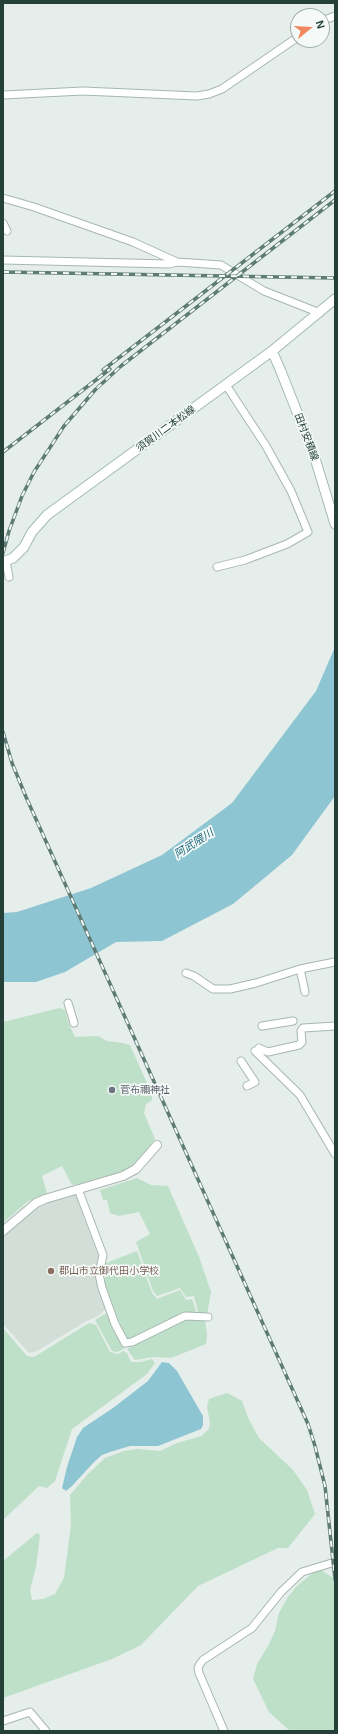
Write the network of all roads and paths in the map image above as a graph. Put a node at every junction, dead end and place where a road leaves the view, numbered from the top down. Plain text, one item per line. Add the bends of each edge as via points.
1 (290, 42) edge
2 (3, 95) edge
3 (3, 198) edge
4 (3, 223) edge
5 (7, 231) dead end
6 (3, 260) edge
7 (177, 262) junction
8 (335, 299) edge
9 (320, 313) junction
10 (272, 351) junction
11 (226, 385) junction
12 (335, 524) edge
13 (5, 562) edge
14 (217, 567) dead end
15 (9, 577) dead end
16 (335, 962) edge
17 (300, 969) junction
18 (186, 973) dead end
19 (305, 992) dead end
20 (68, 1003) dead end
21 (293, 1021) dead end
22 (74, 1022) dead end
23 (262, 1026) dead end
24 (335, 1026) edge
25 (241, 1061) dead end
26 (247, 1086) dead end
27 (158, 1145) dead end
28 (335, 1154) edge
29 (78, 1189) junction
30 (3, 1231) edge
31 (208, 1317) dead end
32 (335, 1562) edge
33 (3, 1721) edge
34 (46, 1731) edge
35 (224, 1731) edge

1 - 2 street via 222,89 209,94 197,96 83,91
3 - 7 street via 126,240
4 - 5 street
6 - 7 street via 156,264
7 - 9 street via 221,265 264,291
8 - 9 main road, 須賀川二本松線
9 - 10 main road, 須賀川二本松線
10 - 11 main road, 須賀川二本松線
10 - 12 main road, 田村安積線 via 314,455
11 - 13 main road, 須賀川二本松線 via 47,516 32,532 24,547
11 - 14 street via 266,446 291,491 308,532 288,544
13 - 15 street
16 - 17 street
17 - 18 street via 230,989 213,989
17 - 19 street
20 - 22 street
21 - 23 street
24 - 28 street via 303,1028 302,1042 298,1045 268,1052 257,1050 300,1095
25 - 26 street via 254,1082
27 - 29 street via 136,1169 123,1176
29 - 30 street via 36,1203
29 - 31 street via 103,1255 99,1274 102,1288 125,1343 185,1316
32 - 35 street via 302,1572 281,1592 252,1628 200,1664 199,1674
33 - 34 street via 30,1712

